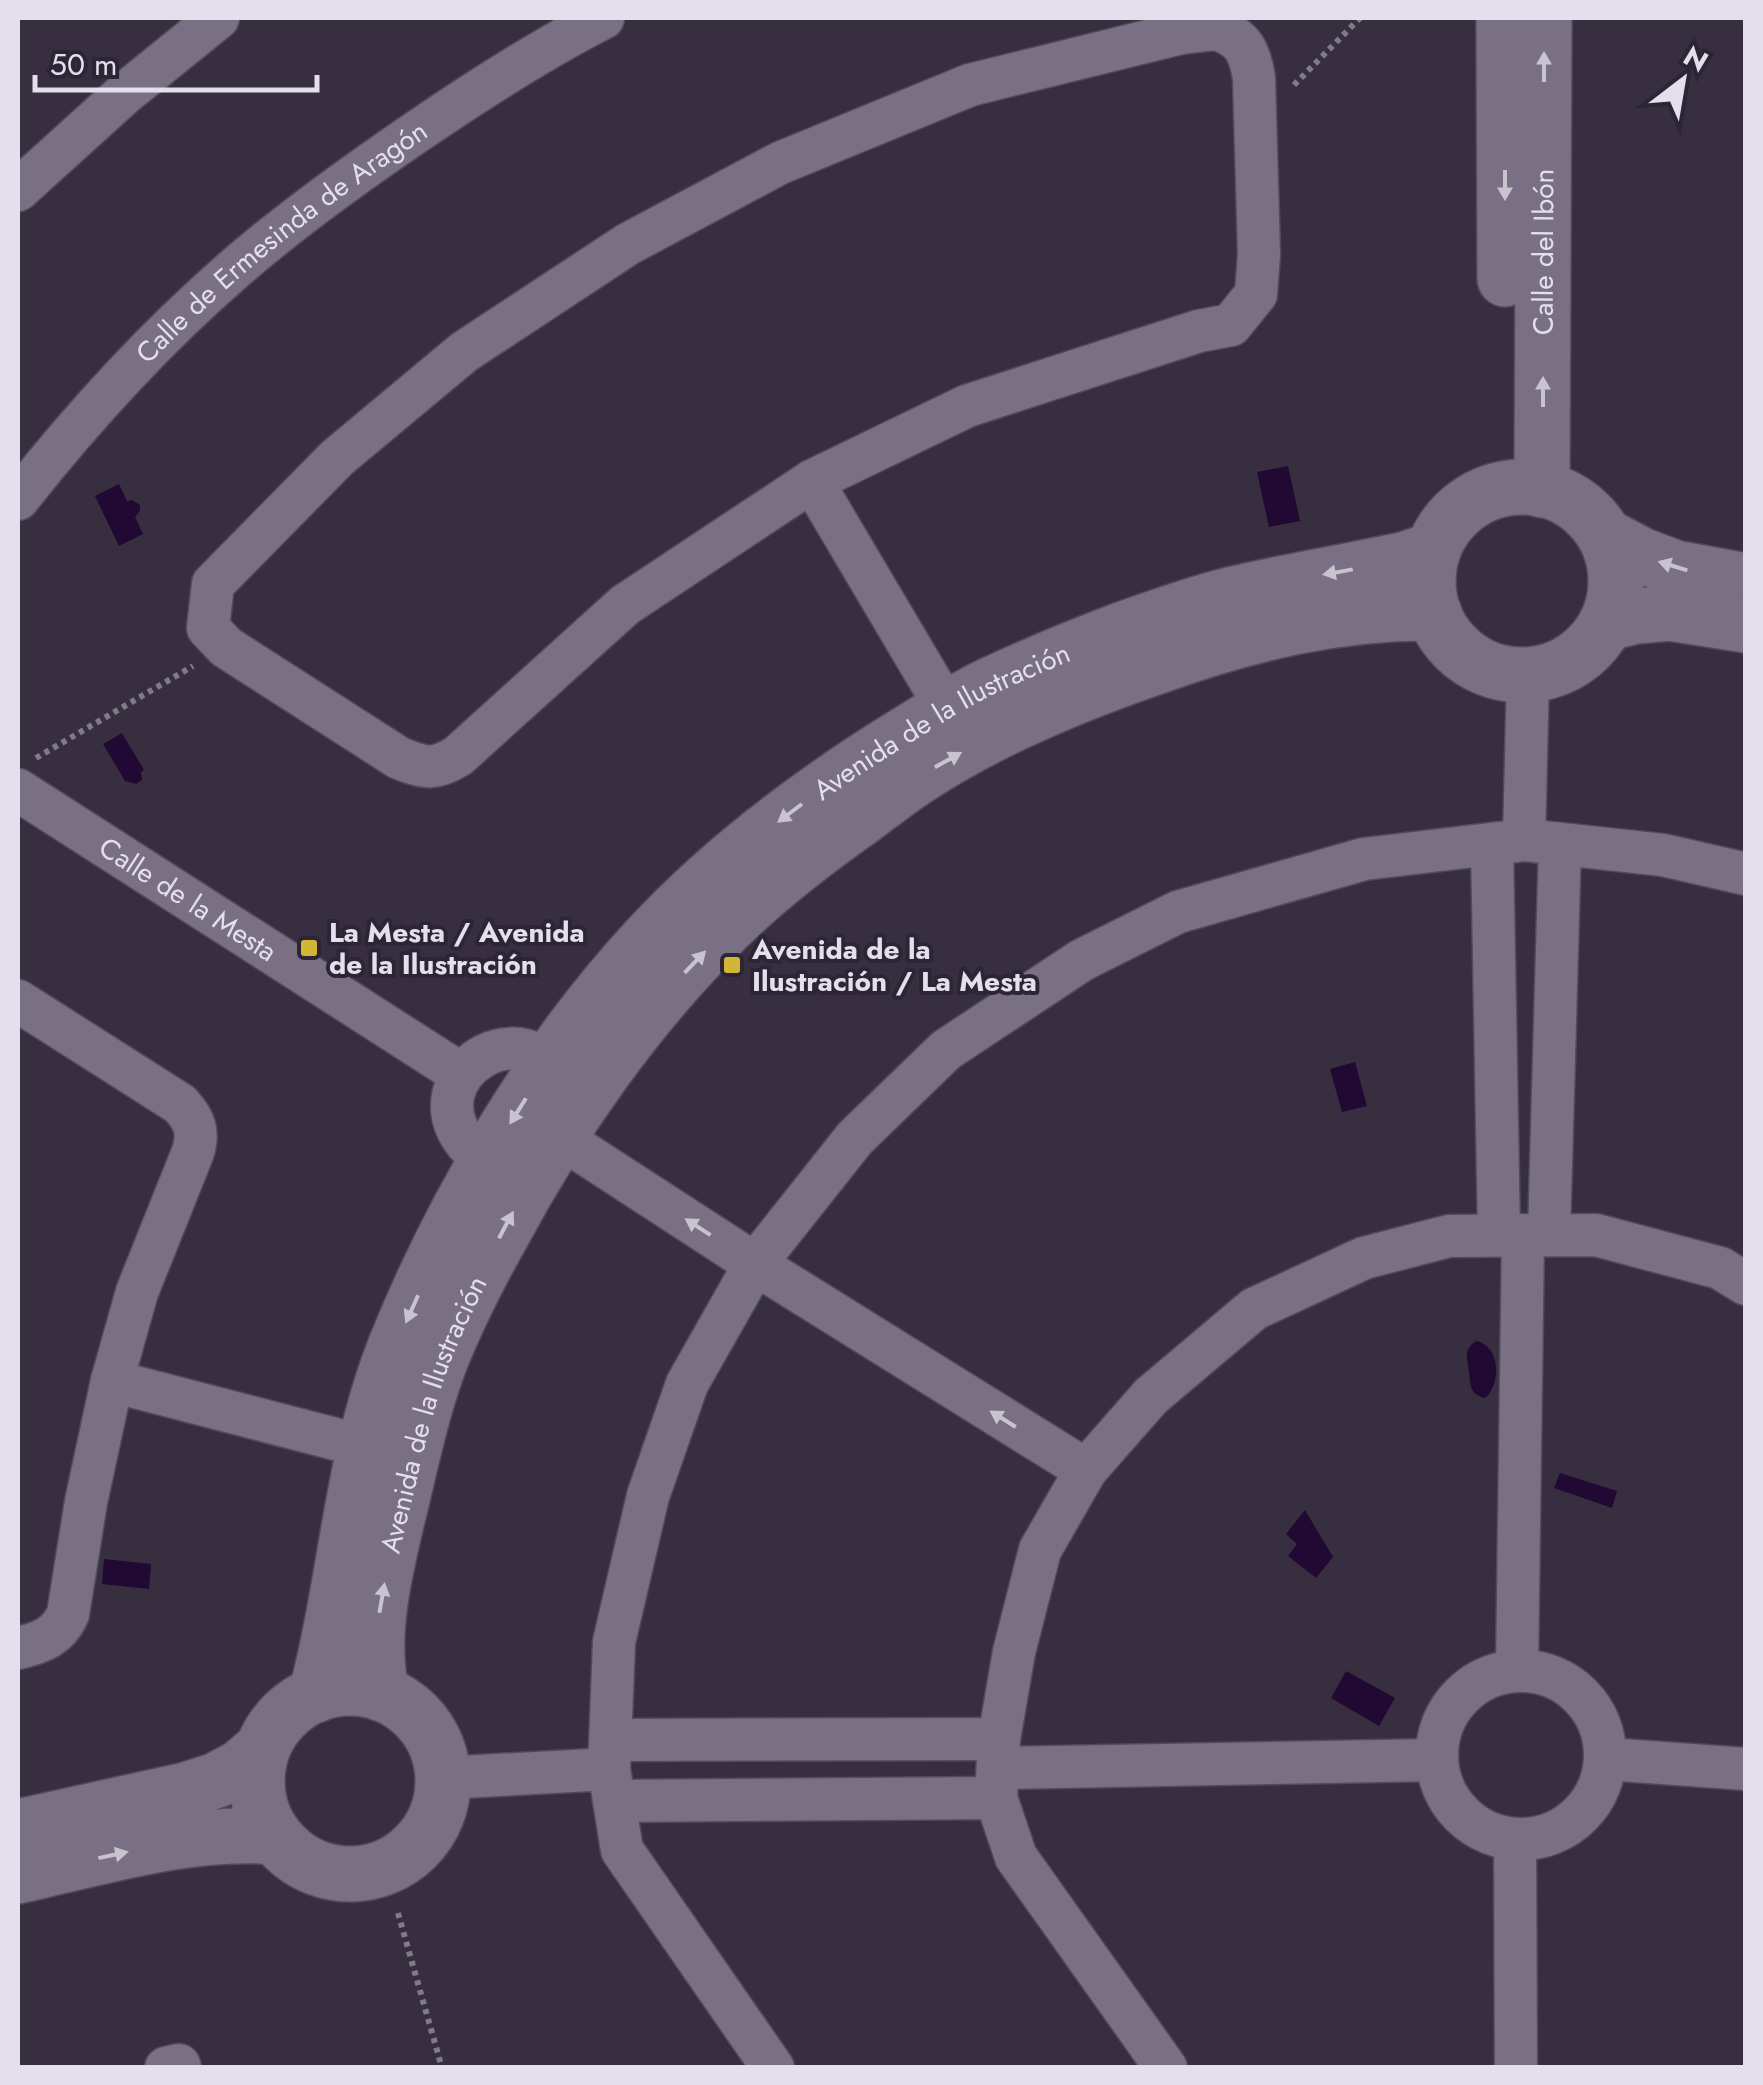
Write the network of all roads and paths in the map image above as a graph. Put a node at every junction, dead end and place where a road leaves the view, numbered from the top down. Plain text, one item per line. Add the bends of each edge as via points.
1 (218, 18) edge
2 (1360, 18) edge
3 (1504, 18) edge
4 (1544, 18) edge
5 (589, 21) edge
6 (1255, 126) junction
7 (18, 190) edge
8 (812, 481) junction
9 (1524, 489) junction
10 (18, 499) edge
11 (1605, 536) junction
12 (1433, 550) junction
13 (1746, 580) edge
14 (1434, 613) junction
15 (1607, 623) junction
16 (1746, 625) edge
17 (226, 647) junction
18 (1528, 675) junction
19 (947, 709) junction
20 (26, 775) edge
21 (1525, 842) junction
22 (1746, 874) edge
23 (18, 1001) edge
24 (549, 1063) junction
25 (462, 1074) junction
26 (566, 1141) junction
27 (488, 1160) junction
28 (1524, 1235) junction
29 (755, 1264) junction
30 (1746, 1284) edge
31 (112, 1381) junction
32 (366, 1446) junction
33 (1086, 1470) junction
34 (18, 1648) edge
35 (1517, 1670) junction
36 (382, 1694) junction
37 (316, 1695) junction
38 (262, 1750) junction
39 (1607, 1758) junction
40 (1436, 1760) junction
41 (998, 1769) junction
42 (1746, 1769) edge
43 (611, 1770) junction
44 (443, 1778) junction
45 (18, 1827) edge
46 (275, 1837) junction
47 (1515, 1840) junction
48 (18, 1876) edge
49 (398, 1912) dead end
50 (166, 2068) edge
51 (180, 2068) edge
52 (442, 2068) edge
53 (773, 2068) edge
54 (1166, 2068) edge
55 (1516, 2068) edge

1 - 7 street
2 - 6 path
3 -> 9 street, Calle del Ibón
9 -> 4 street, Calle del Ibón
5 - 10 street, Calle de Ermesinda de Aragón via 344,182 232,270 150,348
6 - 8 street via 1256,294 1231,326 967,406
6 - 17 street via 1251,56 1236,37 1216,28 970,85 780,162 628,244 464,352 337,458 213,584 208,628
8 - 17 street via 625,605 458,756 436,768 399,758
8 - 19 street
9 - 11 street via 1561,496
9 - 12 street via 1482,496 1444,528
13 -> 11 street via 1675,568
11 - 15 street via 1616,580
12 - 14 street via 1428,582
12 -> 19 street, Avenida de la Ilustración via 1208,602 1122,630
14 - 18 street via 1461,652 1492,669
26 -> 14 street, Avenida de la Ilustración via 625,1044 728,926 817,850 923,774 1084,692 1198,652 1299,624
15 - 16 street via 1670,612
15 - 18 street via 1566,665
17 - 20 path
18 - 21 street
19 -> 24 street, Avenida de la Ilustración via 846,771 746,846 646,941
20 - 25 street, Calle de la Mesta
21 - 22 street via 1663,855
21 - 28 street
21 - 28 street
21 - 29 street via 1364,858 1178,912 1082,960 946,1050 856,1138
23 - 31 street via 180,1104 196,1129
24 - 25 street via 503,1048
24 - 26 street via 566,1089
24 -> 27 street, Avenida de la Ilustración
25 - 27 street via 453,1092 458,1133
26 - 27 street via 528,1162
29 -> 26 street
36 -> 26 street, Avenida de la Ilustración via 376,1656 380,1602 440,1361 518,1203
27 -> 32 street, Avenida de la Ilustración via 395,1347
28 - 30 street via 1596,1234 1720,1268
28 - 33 street via 1449,1236 1364,1258 1254,1309 1151,1396
28 - 35 street
33 -> 29 street
29 - 43 street via 687,1384 648,1496 614,1642
31 - 32 street
31 - 34 street via 68,1614 48,1639
32 - 37 street, Avenida de la Ilustración
33 - 41 street via 1040,1550 1014,1652
35 - 39 street via 1570,1686 1603,1730
35 - 40 street via 1468,1689 1439,1733
36 - 37 street via 349,1688
36 - 44 street via 420,1721 436,1747
37 - 38 street via 278,1722
38 - 45 street via 217,1780 186,1790
38 - 46 street via 258,1794
39 - 42 street
39 - 47 street via 1588,1809 1568,1827
40 - 41 street
40 - 47 street via 1453,1805 1491,1834
41 - 43 street
41 - 43 street
41 - 54 street via 1016,1856
43 - 44 street
43 - 53 street via 622,1850
44 - 46 street via 427,1834 381,1869 323,1870
48 -> 46 street via 196,1838
47 - 55 street
49 - 52 path
50 - 51 street

